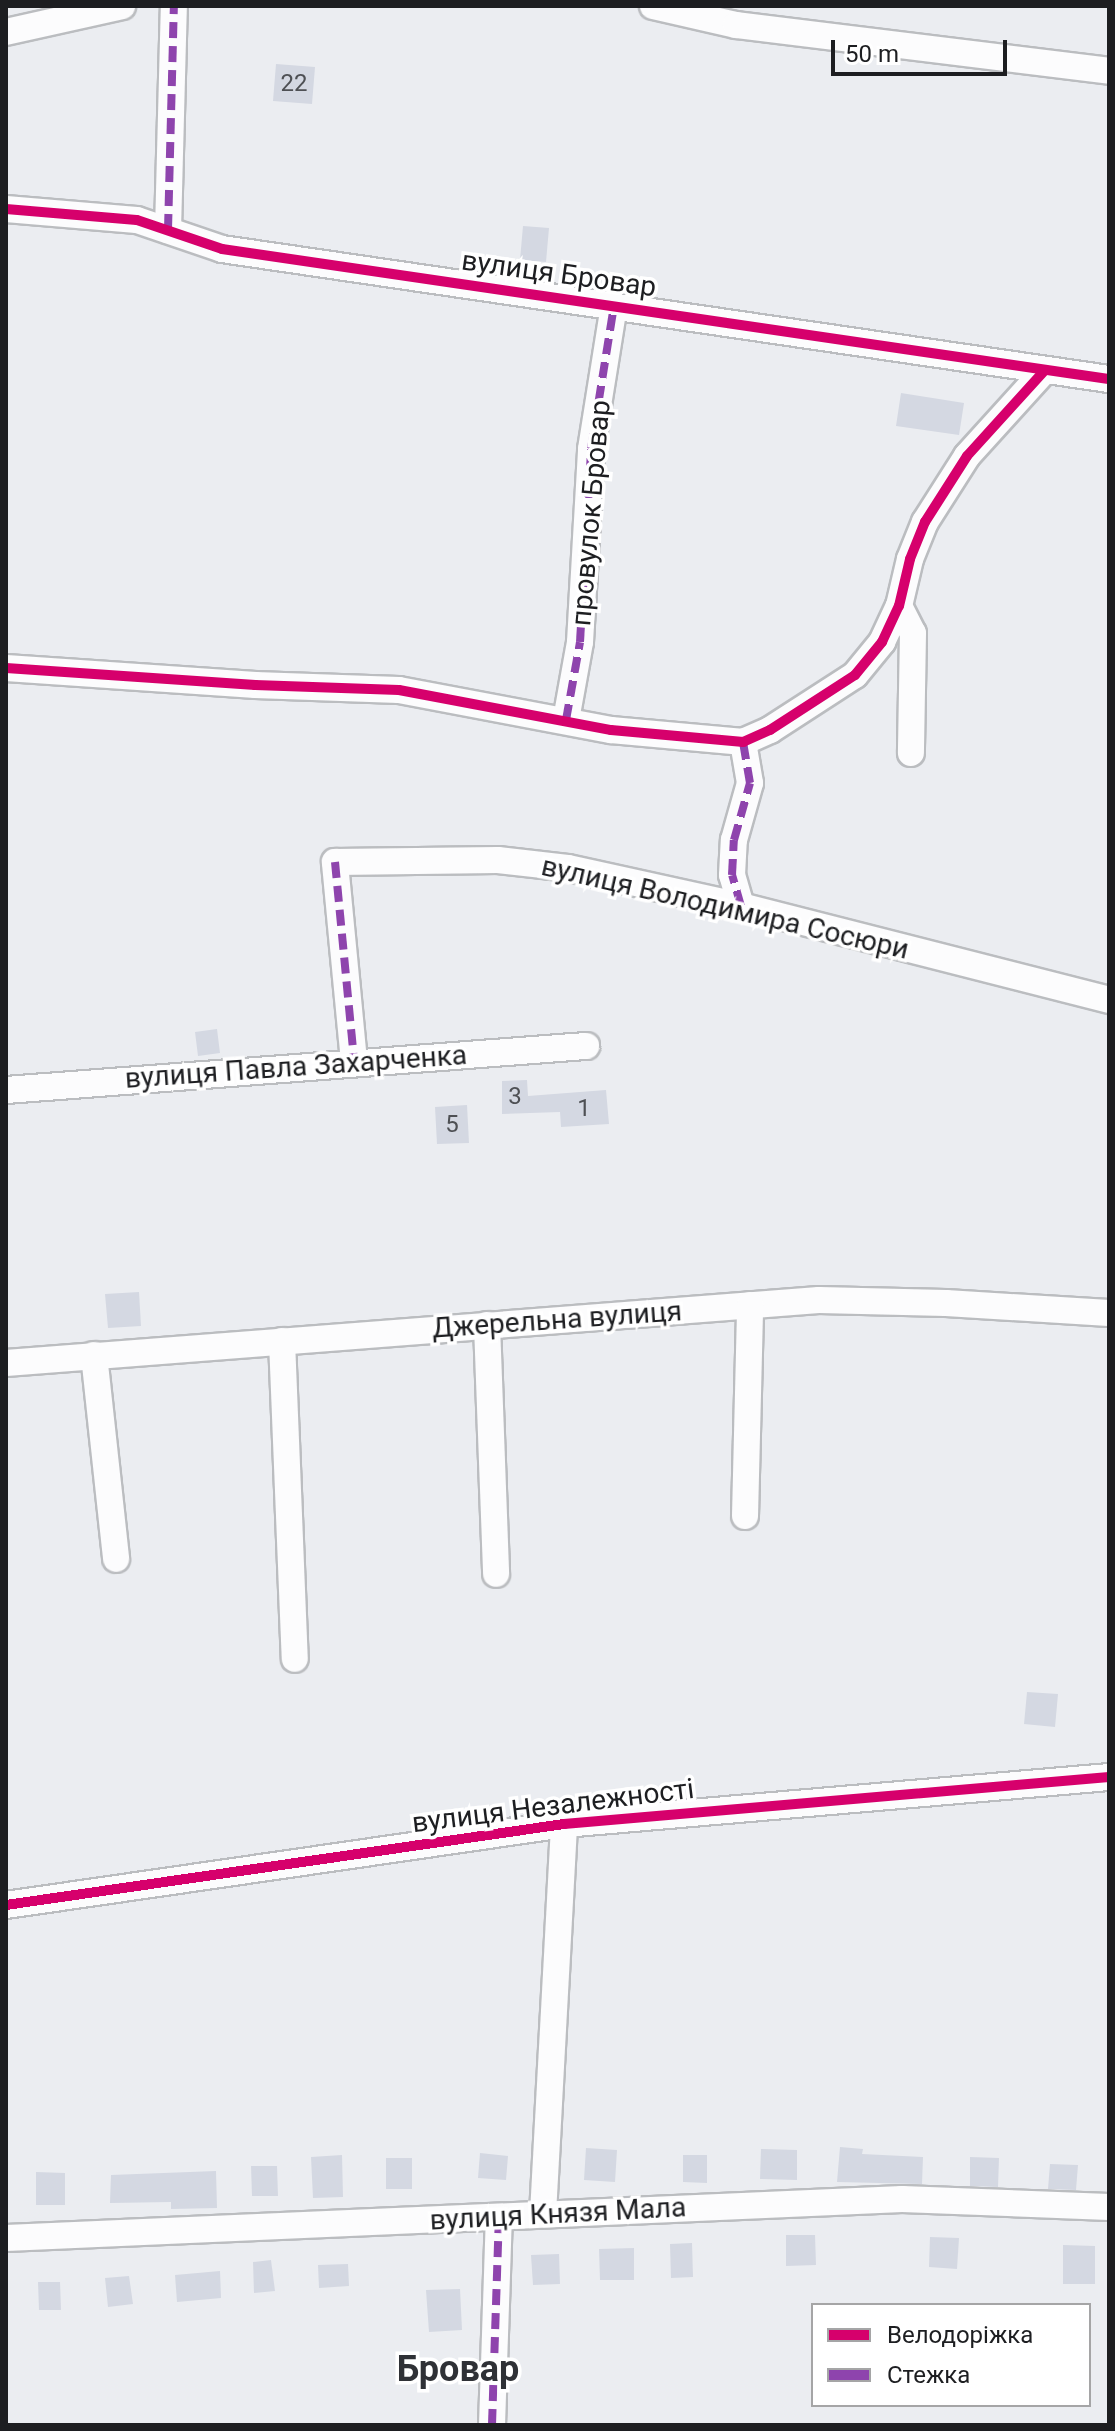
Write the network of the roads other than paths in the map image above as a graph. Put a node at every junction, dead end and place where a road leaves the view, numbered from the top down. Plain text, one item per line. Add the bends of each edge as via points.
1 (122, 6) edge
2 (174, 6) edge
3 (653, 6) edge
4 (6, 32) edge
5 (1109, 71) edge
6 (6, 209) edge
7 (168, 230) junction
8 (614, 305) junction
9 (1045, 370) junction
10 (1109, 379) edge
11 (899, 606) junction
12 (6, 668) edge
13 (566, 720) junction
14 (743, 742) junction
15 (911, 753) dead end
16 (741, 906) junction
17 (1109, 1000) edge
18 (586, 1046) dead end
19 (354, 1061) junction
20 (6, 1090) edge
21 (750, 1305) junction
22 (1109, 1313) edge
23 (487, 1325) junction
24 (282, 1341) junction
25 (94, 1355) junction
26 (6, 1363) edge
27 (745, 1516) dead end
28 (116, 1559) dead end
29 (496, 1574) dead end
30 (295, 1659) dead end
31 (1109, 1777) edge
32 (564, 1824) junction
33 (6, 1905) edge
34 (1109, 2207) edge
35 (543, 2214) junction
36 (499, 2218) junction
37 (6, 2238) edge
38 (492, 2425) edge

1 - 4 street
2 - 7 street
3 - 5 street via 736,25
6 - 7 street, вулиця Бровар via 137,220
7 - 8 street, вулиця Бровар via 222,249
8 - 9 street, вулиця Бровар
8 - 13 street, провулок Бровар via 591,449 580,642
9 - 10 street, вулиця Бровар
9 - 11 street via 967,456 925,522
11 - 14 street via 882,642 855,675
11 - 15 street via 913,633
12 - 13 street via 399,690
13 - 14 street via 611,730
14 - 16 street via 750,783 734,840 732,875
16 - 17 street, вулиця Володимира Сосюри
16 - 19 street, вулиця Володимира Сосюри via 568,868 498,860 335,862
18 - 19 street, вулиця Павла Захарченка
19 - 20 street, вулиця Павла Захарченка
21 - 22 street, Джерельна вулиця via 930,1302
21 - 23 street, Джерельна вулиця
21 - 27 street
23 - 24 street, Джерельна вулиця
23 - 29 street
24 - 25 street, Джерельна вулиця
24 - 30 street
25 - 26 street, Джерельна вулиця
25 - 28 street
31 - 32 street, вулиця Незалежності
32 - 33 street, вулиця Незалежності
32 - 35 street
34 - 35 street, вулиця Князя Мала via 902,2199
35 - 36 street, вулиця Князя Мала
36 - 37 street, вулиця Князя Мала
36 - 38 street

